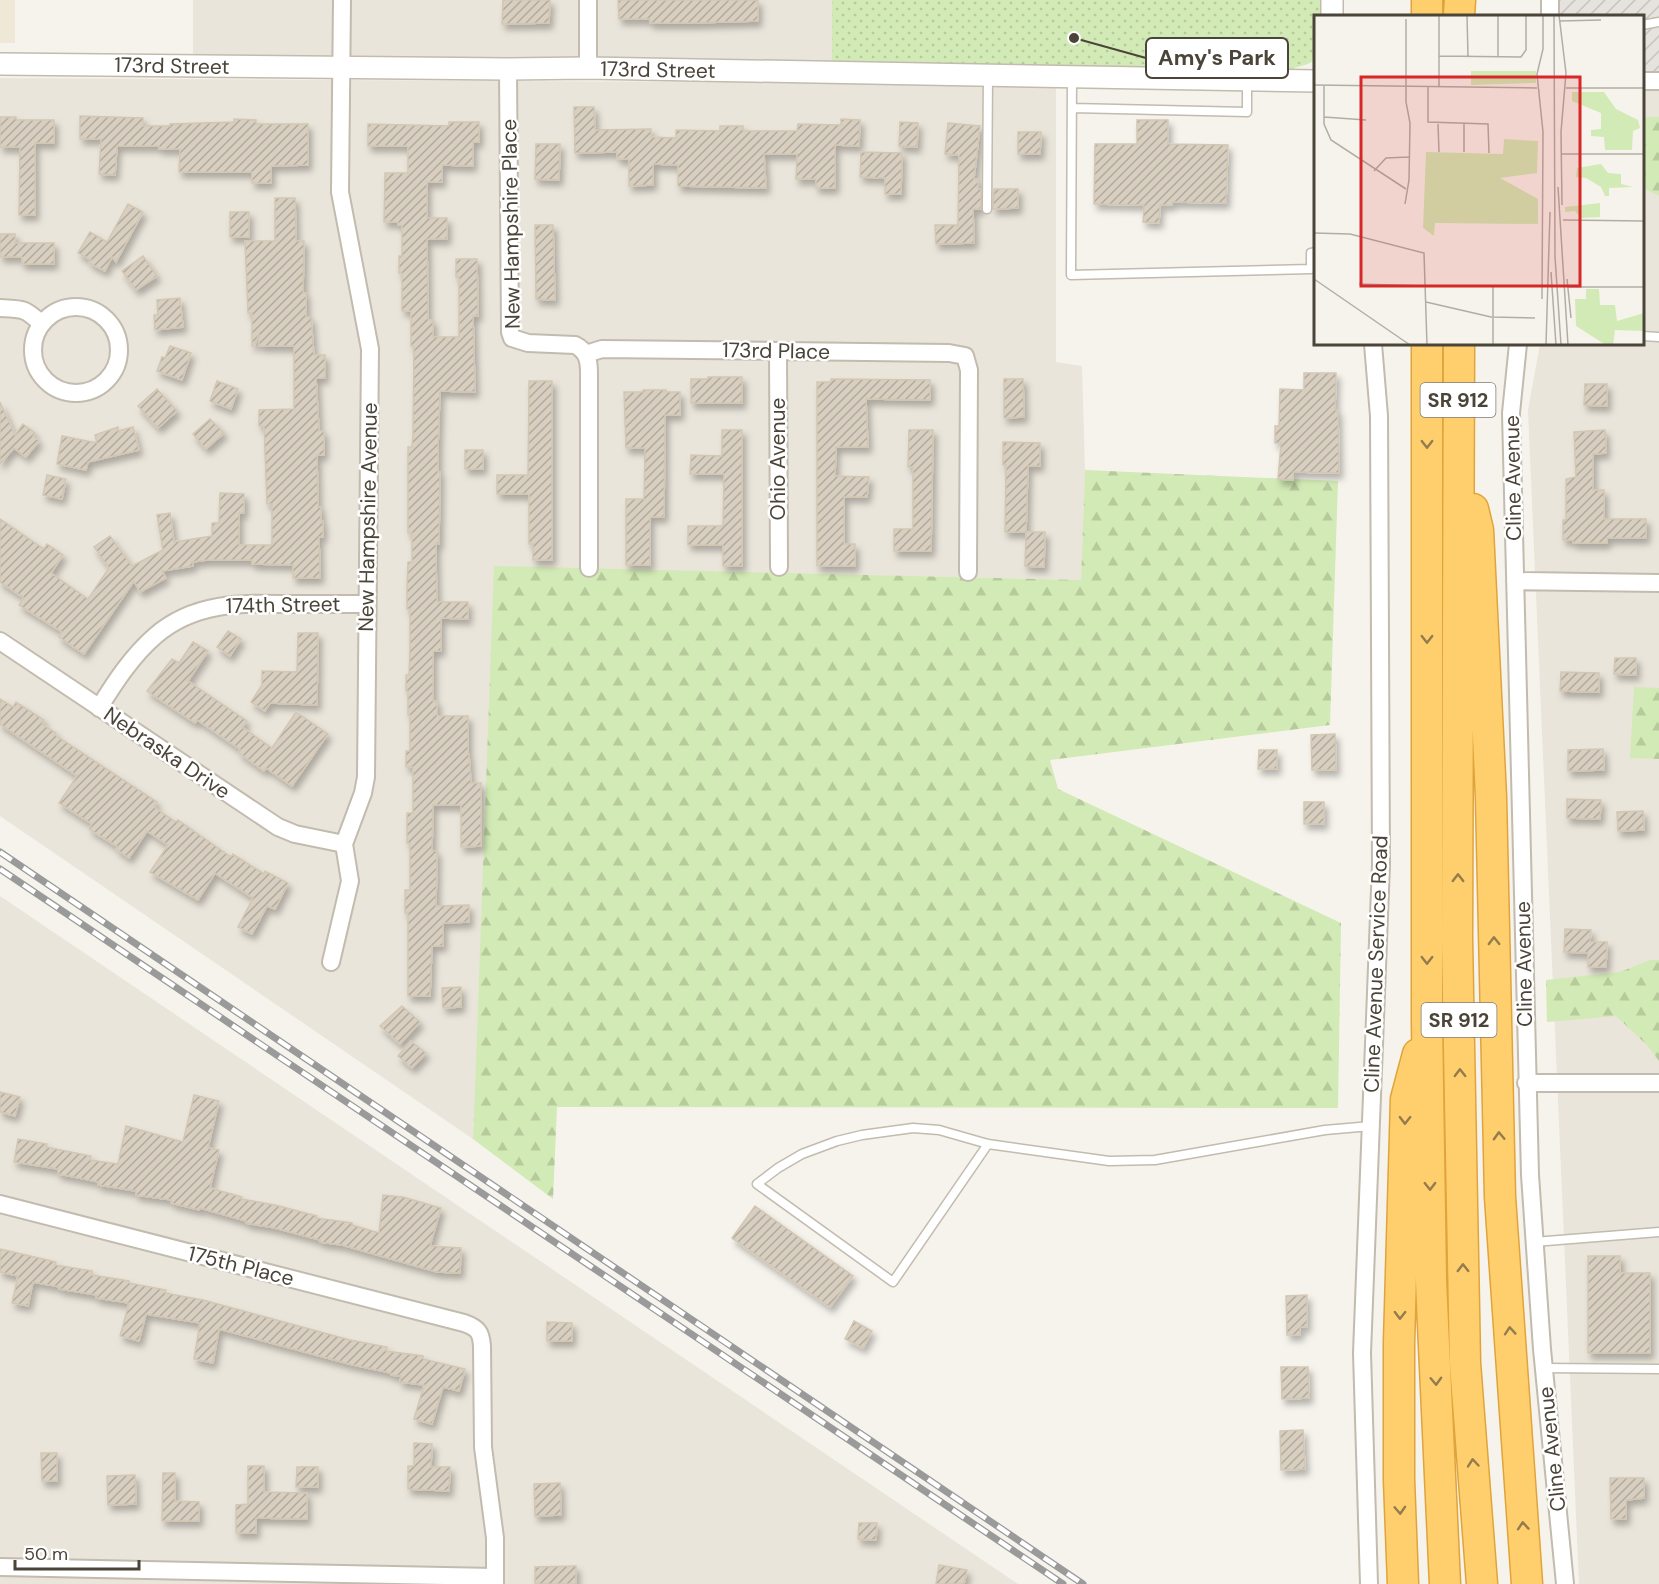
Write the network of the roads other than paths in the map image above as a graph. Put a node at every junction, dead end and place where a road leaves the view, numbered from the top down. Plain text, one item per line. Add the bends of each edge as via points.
1 (342, 0) edge
2 (588, 0) edge
3 (1659, 22) edge
4 (1644, 25) edge
5 (0, 64) edge
6 (342, 68) junction
7 (588, 68) junction
8 (508, 69) junction
9 (988, 75) junction
10 (1072, 76) junction
11 (1247, 79) junction
12 (1314, 81) edge
13 (1072, 108) junction
14 (987, 209) dead end
15 (1314, 252) edge
16 (0, 308) edge
17 (42, 324) junction
18 (1644, 336) edge
19 (1659, 337) edge
20 (1373, 345) edge
21 (1427, 345) edge
22 (1459, 345) edge
23 (1518, 345) edge
24 (778, 351) junction
25 (586, 354) junction
26 (1458, 456) junction
27 (779, 567) dead end
28 (589, 568) dead end
29 (968, 572) dead end
30 (1515, 581) junction
31 (1659, 583) edge
32 (367, 604) junction
33 (0, 641) edge
34 (99, 708) junction
35 (344, 844) junction
36 (331, 962) dead end
37 (1427, 1023) junction
38 (1526, 1083) junction
39 (1659, 1083) edge
40 (1371, 1126) junction
41 (988, 1144) junction
42 (0, 1204) edge
43 (1659, 1232) edge
44 (1534, 1242) junction
45 (1544, 1368) junction
46 (1659, 1369) edge
47 (0, 1567) edge
48 (495, 1580) edge
49 (1369, 1584) edge
50 (1403, 1584) edge
51 (1445, 1584) edge
52 (1482, 1584) edge
53 (1527, 1584) edge
54 (1565, 1584) edge

1 - 6 street, New Hampshire Avenue
2 - 7 street
3 - 4 lane
5 - 6 street, 173rd Street
6 - 8 street, 173rd Street
6 - 32 street, New Hampshire Avenue via 340,192 370,349
7 - 8 street, 173rd Street
7 - 9 street, 173rd Street
8 - 25 street, New Hampshire Place via 510,332 512,338 521,342 575,345
9 - 10 street, 173rd Street
9 - 14 lane
10 - 11 street, 173rd Street
10 - 13 lane
11 - 12 street, 173rd Street
11 - 13 lane via 1247,112
13 - 15 lane via 1071,275 1311,269
16 - 17 street via 27,311
17 - 17 street via 53,314 81,307 107,320 119,346 111,374 90,391 76,393 51,385 41,375 33,350
18 - 19 lane
20 - 40 street, Cline Avenue Service Road via 1379,416 1381,864
21 -> 37 highway, SR 912
22 - 26 highway, SR 912
23 - 30 street, Cline Avenue via 1512,413
24 - 25 street, 173rd Place via 602,349
24 - 27 street, Ohio Avenue
24 - 29 street, 173rd Place via 949,352 965,356 969,370
25 - 28 street
52 -> 26 highway, SR 912 via 1464,1352 1457,939
53 -> 26 highway via 1500,1197 1491,797 1478,530
30 - 31 street
30 - 38 street, Cline Avenue
32 - 34 street, 174th Street via 250,603 194,612 154,636
32 - 35 street, New Hampshire Avenue via 366,777
33 - 34 street, Nebraska Drive
34 - 35 street, Nebraska Drive via 278,827
35 - 36 street, New Hampshire Avenue via 350,881
37 -> 50 highway via 1406,1099 1399,1434
37 -> 51 highway, SR 912 via 1431,1281
38 - 39 street
38 - 44 street, Cline Avenue
40 - 41 lane via 1325,1130 1145,1161 1109,1161
40 - 49 street, Cline Avenue Service Road via 1362,1353
41 - 41 lane via 925,1128 862,1134 802,1154 757,1184 893,1282
42 - 48 street, 175th Place via 472,1326 480,1333 482,1346 483,1447 495,1538
43 - 44 lane
44 - 45 street, Cline Avenue
45 - 46 lane
45 - 54 street, Cline Avenue
47 - 48 street

